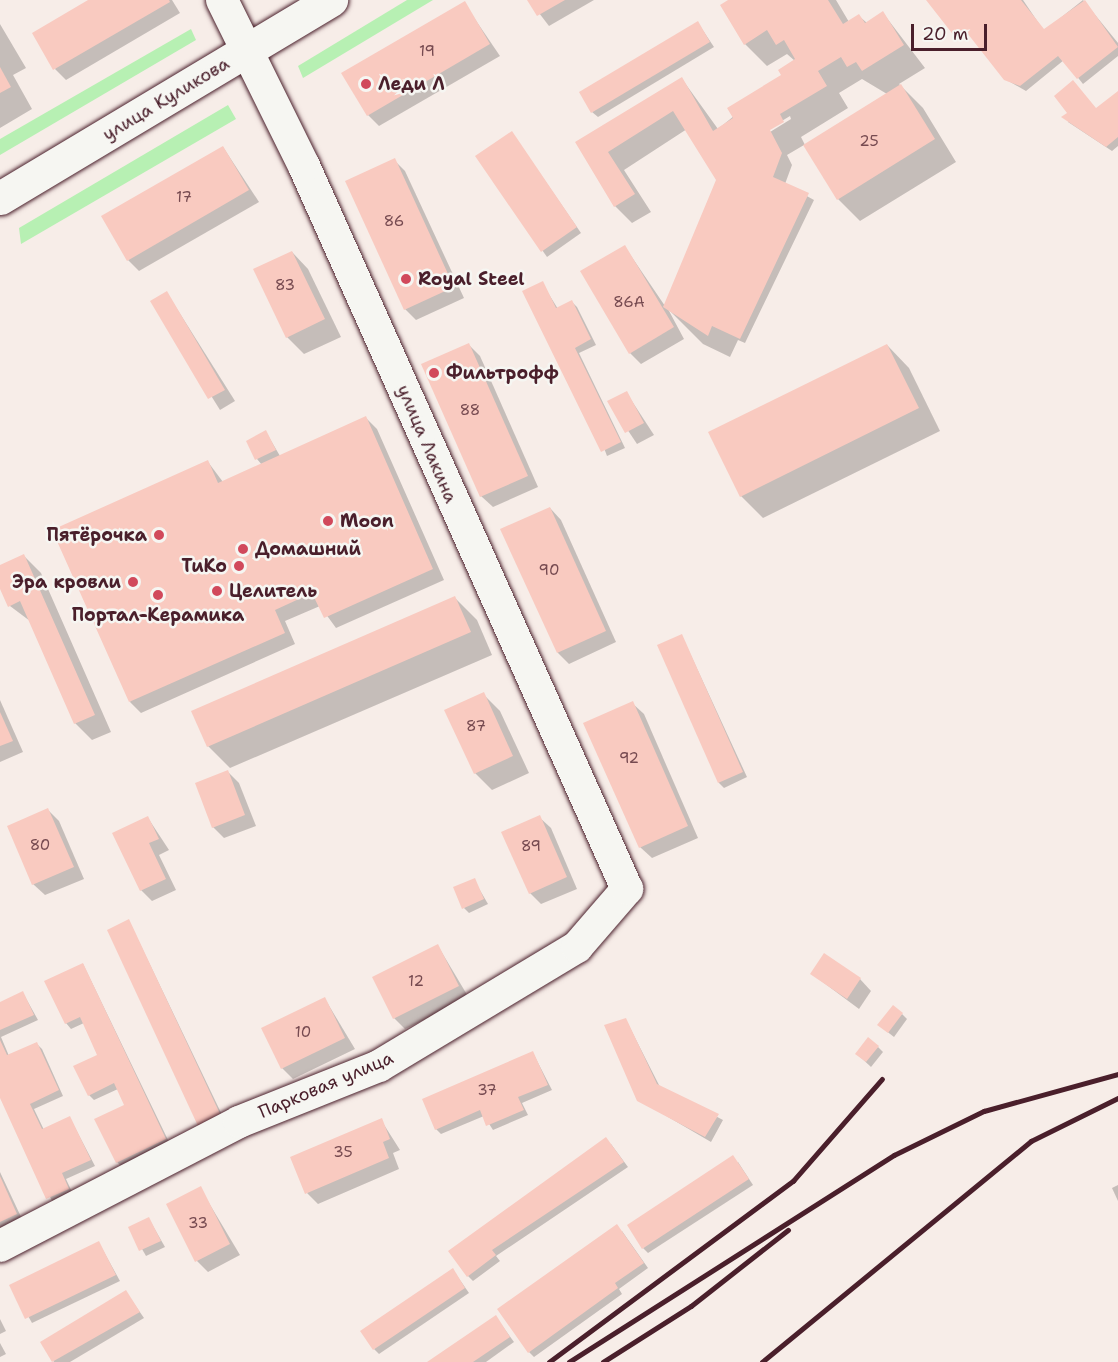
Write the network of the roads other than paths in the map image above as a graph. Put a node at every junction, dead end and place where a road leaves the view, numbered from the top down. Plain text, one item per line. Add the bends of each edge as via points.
1 (222, 0) edge
2 (332, 0) edge
3 (248, 50) junction
4 (0, 198) edge
5 (627, 889) joint
6 (0, 1246) edge

1 - 3 street, улица Лакина
2 - 3 main road, улица Куликова
3 - 4 main road, улица Куликова
3 - 5 street, улица Лакина
5 - 6 street, Парковая улица via 577,947 379,1066 240,1122

